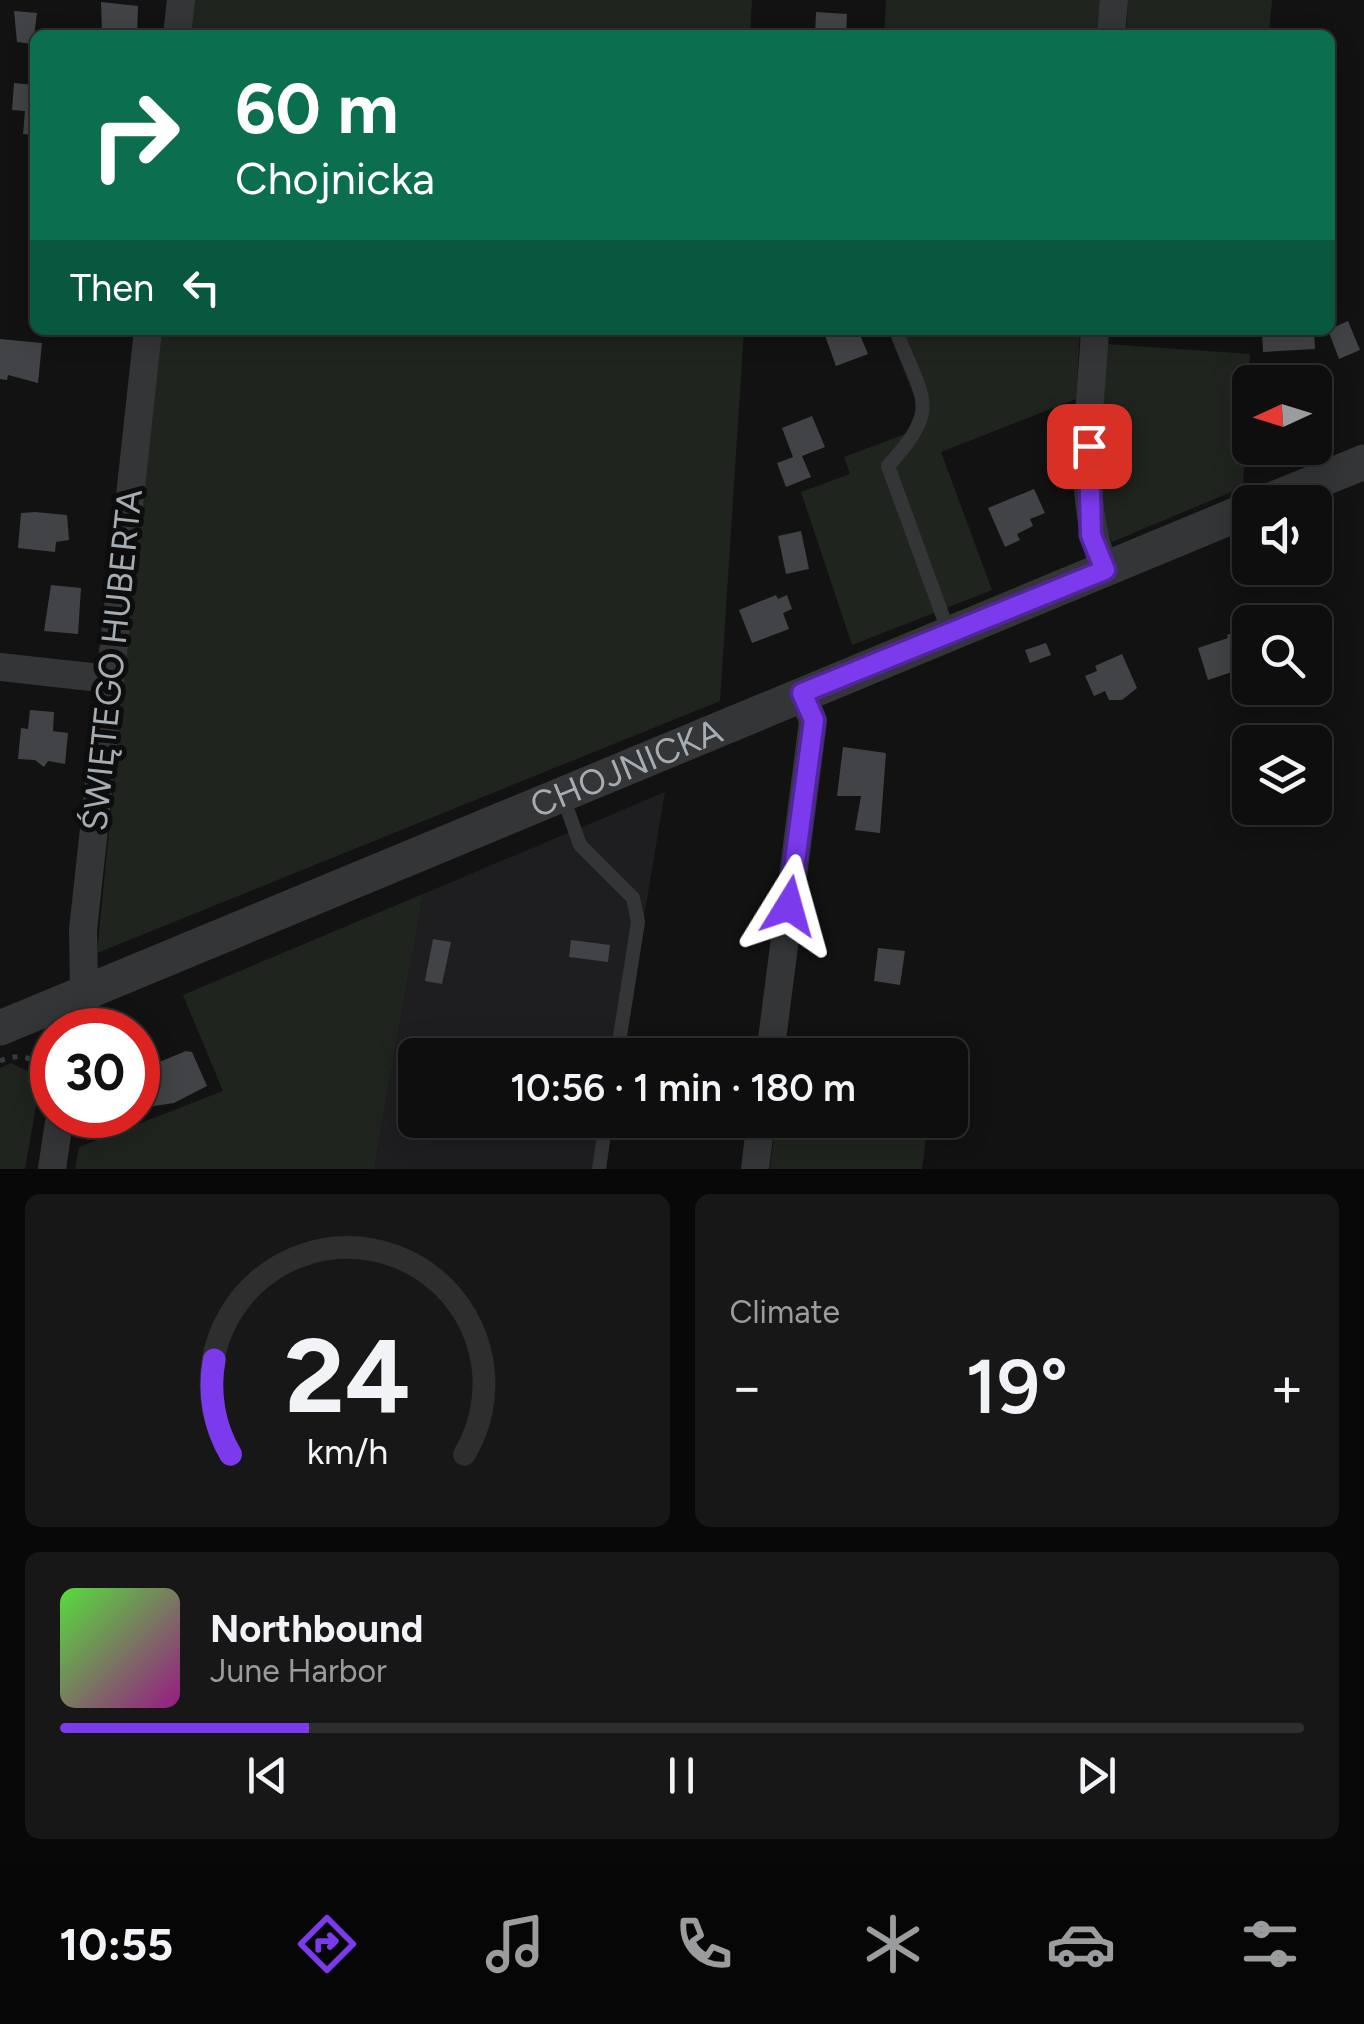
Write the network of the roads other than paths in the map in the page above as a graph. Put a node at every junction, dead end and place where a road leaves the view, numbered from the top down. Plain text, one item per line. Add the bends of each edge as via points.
1 (181, 0) edge
2 (1114, 0) edge
3 (178, 30) edge
4 (1112, 30) edge
5 (147, 335) edge
6 (898, 335) edge
7 (1095, 335) edge
8 (1364, 462) edge
9 (1308, 485) edge
10 (1232, 517) edge
11 (1105, 570) junction
12 (949, 633) junction
13 (0, 667) edge
14 (109, 679) junction
15 (802, 693) junction
16 (562, 792) junction
17 (70, 1008) edge
18 (30, 1019) edge
19 (0, 1028) edge
20 (620, 1038) edge
21 (772, 1038) edge
22 (57, 1138) edge
23 (603, 1138) edge
24 (759, 1138) edge
25 (52, 1169) edge
26 (599, 1169) edge
27 (755, 1169) edge

1 - 3 street
2 - 4 street
5 - 14 street, ŚWIĘTEGO HUBERTA
6 - 12 lane via 926,411 918,432 888,466
7 - 11 street via 1087,484 1091,535
8 - 9 street
10 - 11 street, CHOJNICKA
11 - 12 street, CHOJNICKA
12 - 15 street, CHOJNICKA
13 - 14 street
14 - 17 street, ŚWIĘTEGO HUBERTA
15 - 16 street, CHOJNICKA
15 - 21 street via 814,720
16 - 17 street, CHOJNICKA
16 - 20 lane via 580,845 633,898 638,922
18 - 19 street, CHOJNICKA
22 - 25 street
23 - 26 lane
24 - 27 street

